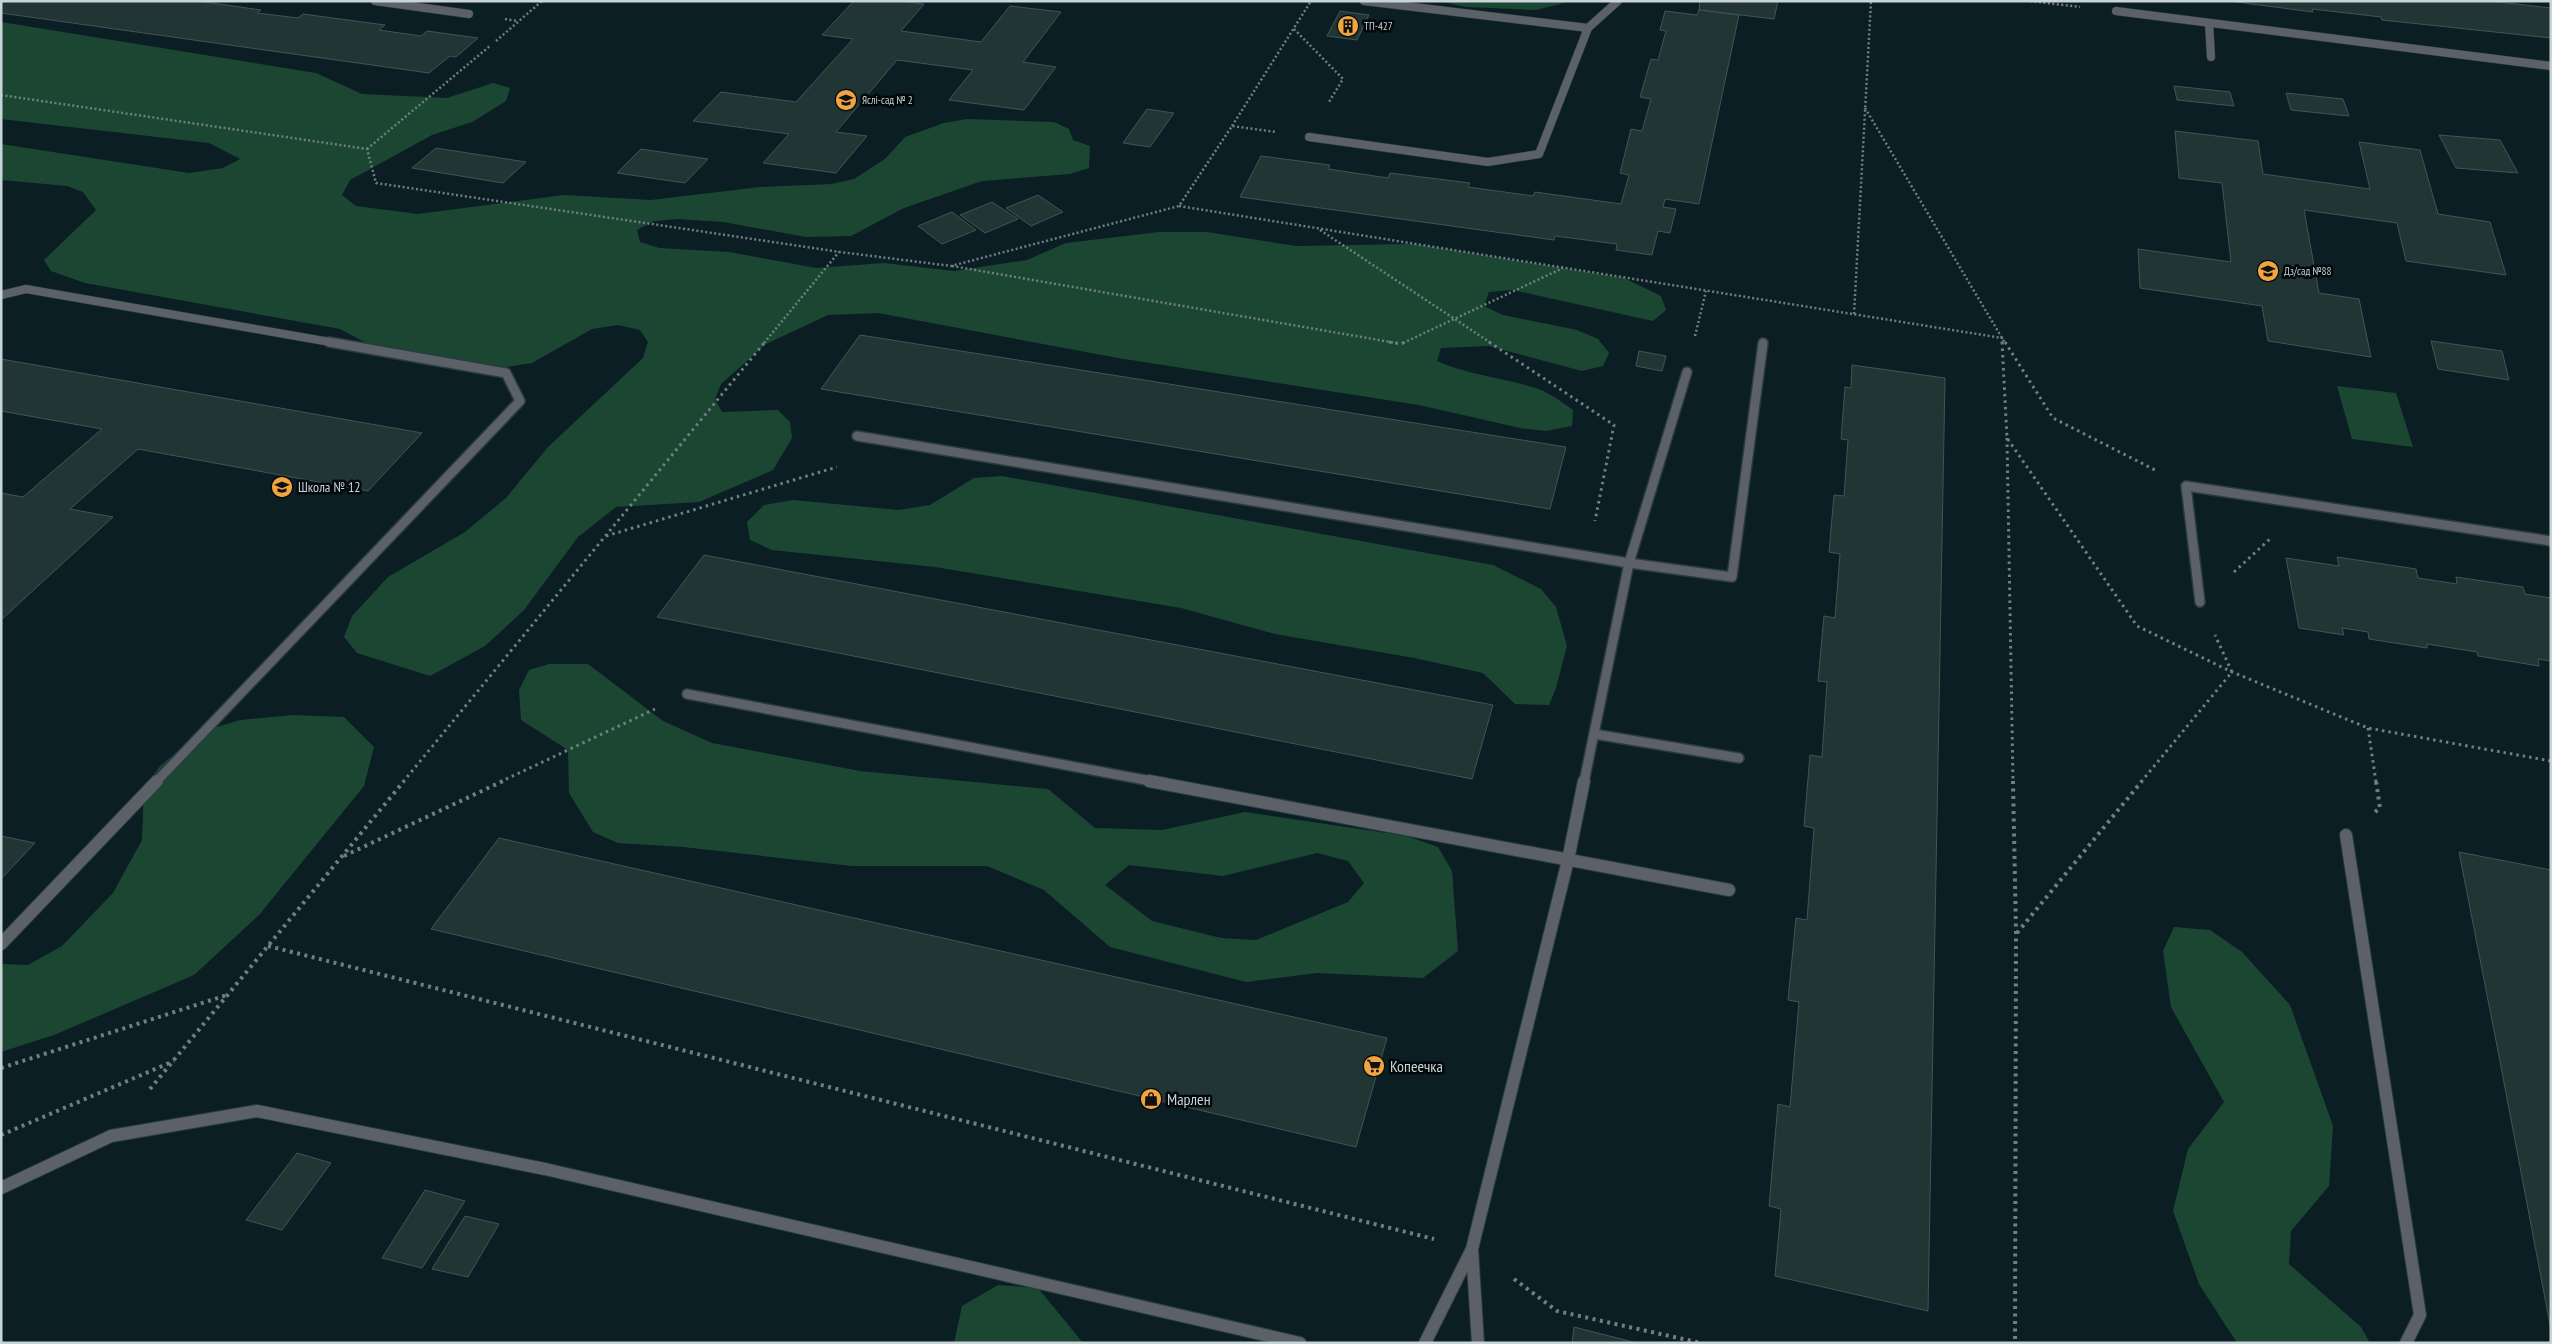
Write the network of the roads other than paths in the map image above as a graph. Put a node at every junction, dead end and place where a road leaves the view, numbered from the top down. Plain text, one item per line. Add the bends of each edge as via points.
1 (375, 1) edge
2 (1364, 1) edge
3 (1618, 1) edge
4 (2116, 11) road end
5 (469, 14) dead end
6 (2209, 23) junction
7 (1588, 28) junction
8 (2211, 57) dead end
9 (2551, 66) edge
10 (1309, 137) road end
11 (1, 295) edge
12 (1763, 344) dead end
13 (1687, 372) road end
14 (857, 436) dead end
15 (2551, 541) edge
16 (1629, 563) junction
17 (2200, 602) road end
18 (687, 694) road end
19 (1594, 734) junction
20 (1739, 758) dead end
21 (2346, 835) road end
22 (1568, 860) junction
23 (1729, 890) dead end
24 (1, 944) edge
25 (1, 1188) edge
26 (1472, 1249) junction
27 (1300, 1343) edge
28 (1425, 1343) edge
29 (1478, 1343) edge
30 (2406, 1343) edge

1 - 5 lane
2 - 7 lane
3 - 7 lane
4 - 6 lane
6 - 8 lane
6 - 9 lane
7 - 10 lane via 1539,154 1488,162
11 - 24 lane via 26,289 506,373 520,401
12 - 16 lane via 1732,577
13 - 16 lane
14 - 16 lane
15 - 17 lane via 2186,486
16 - 19 lane
18 - 22 lane
19 - 20 lane
19 - 22 lane
21 - 30 lane via 2420,1315
22 - 23 lane
22 - 26 lane
25 - 27 lane via 111,1136 257,1111 544,1168
26 - 28 lane
26 - 29 lane

